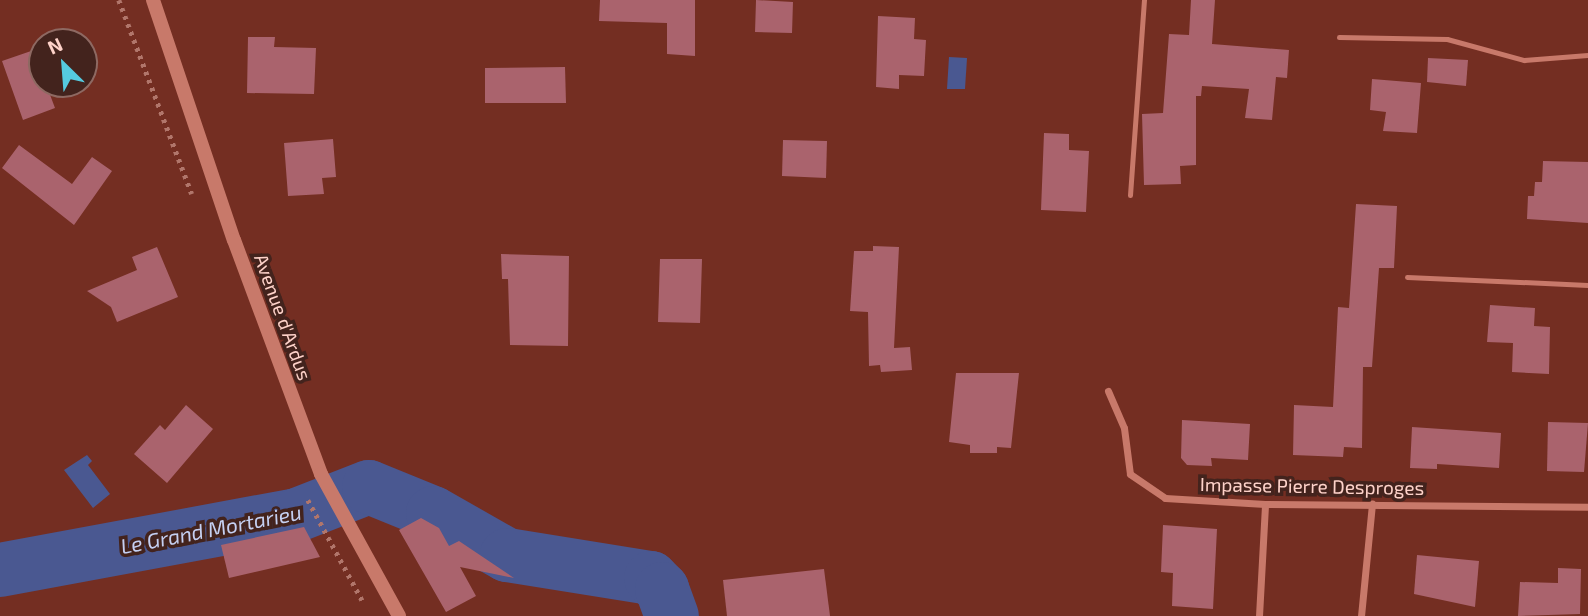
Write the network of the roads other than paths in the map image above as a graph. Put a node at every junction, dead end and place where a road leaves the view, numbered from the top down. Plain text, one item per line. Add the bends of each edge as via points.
1 (144, 0) edge
2 (153, 0) edge
3 (1144, 0) edge
4 (156, 19) junction
5 (1339, 37) dead end
6 (1588, 55) edge
7 (1129, 195) dead end
8 (1407, 277) dead end
9 (1588, 285) edge
10 (1108, 391) dead end
11 (1265, 504) junction
12 (1371, 504) junction
13 (1588, 507) edge
14 (399, 616) edge
15 (1259, 616) edge
16 (1360, 616) edge

1 - 4 main road, Avenue d'Ardus
2 - 4 main road, Avenue d'Ardus
3 - 7 lane
4 - 14 main road, Avenue d'Ardus via 321,474
5 - 6 lane via 1447,39 1524,61
8 - 9 lane
10 - 11 street, Impasse Pierre Desproges via 1124,428 1130,474 1165,498
11 - 12 street, Impasse Pierre Desproges
11 - 15 street
12 - 13 street, Impasse Pierre Desproges
12 - 16 street

